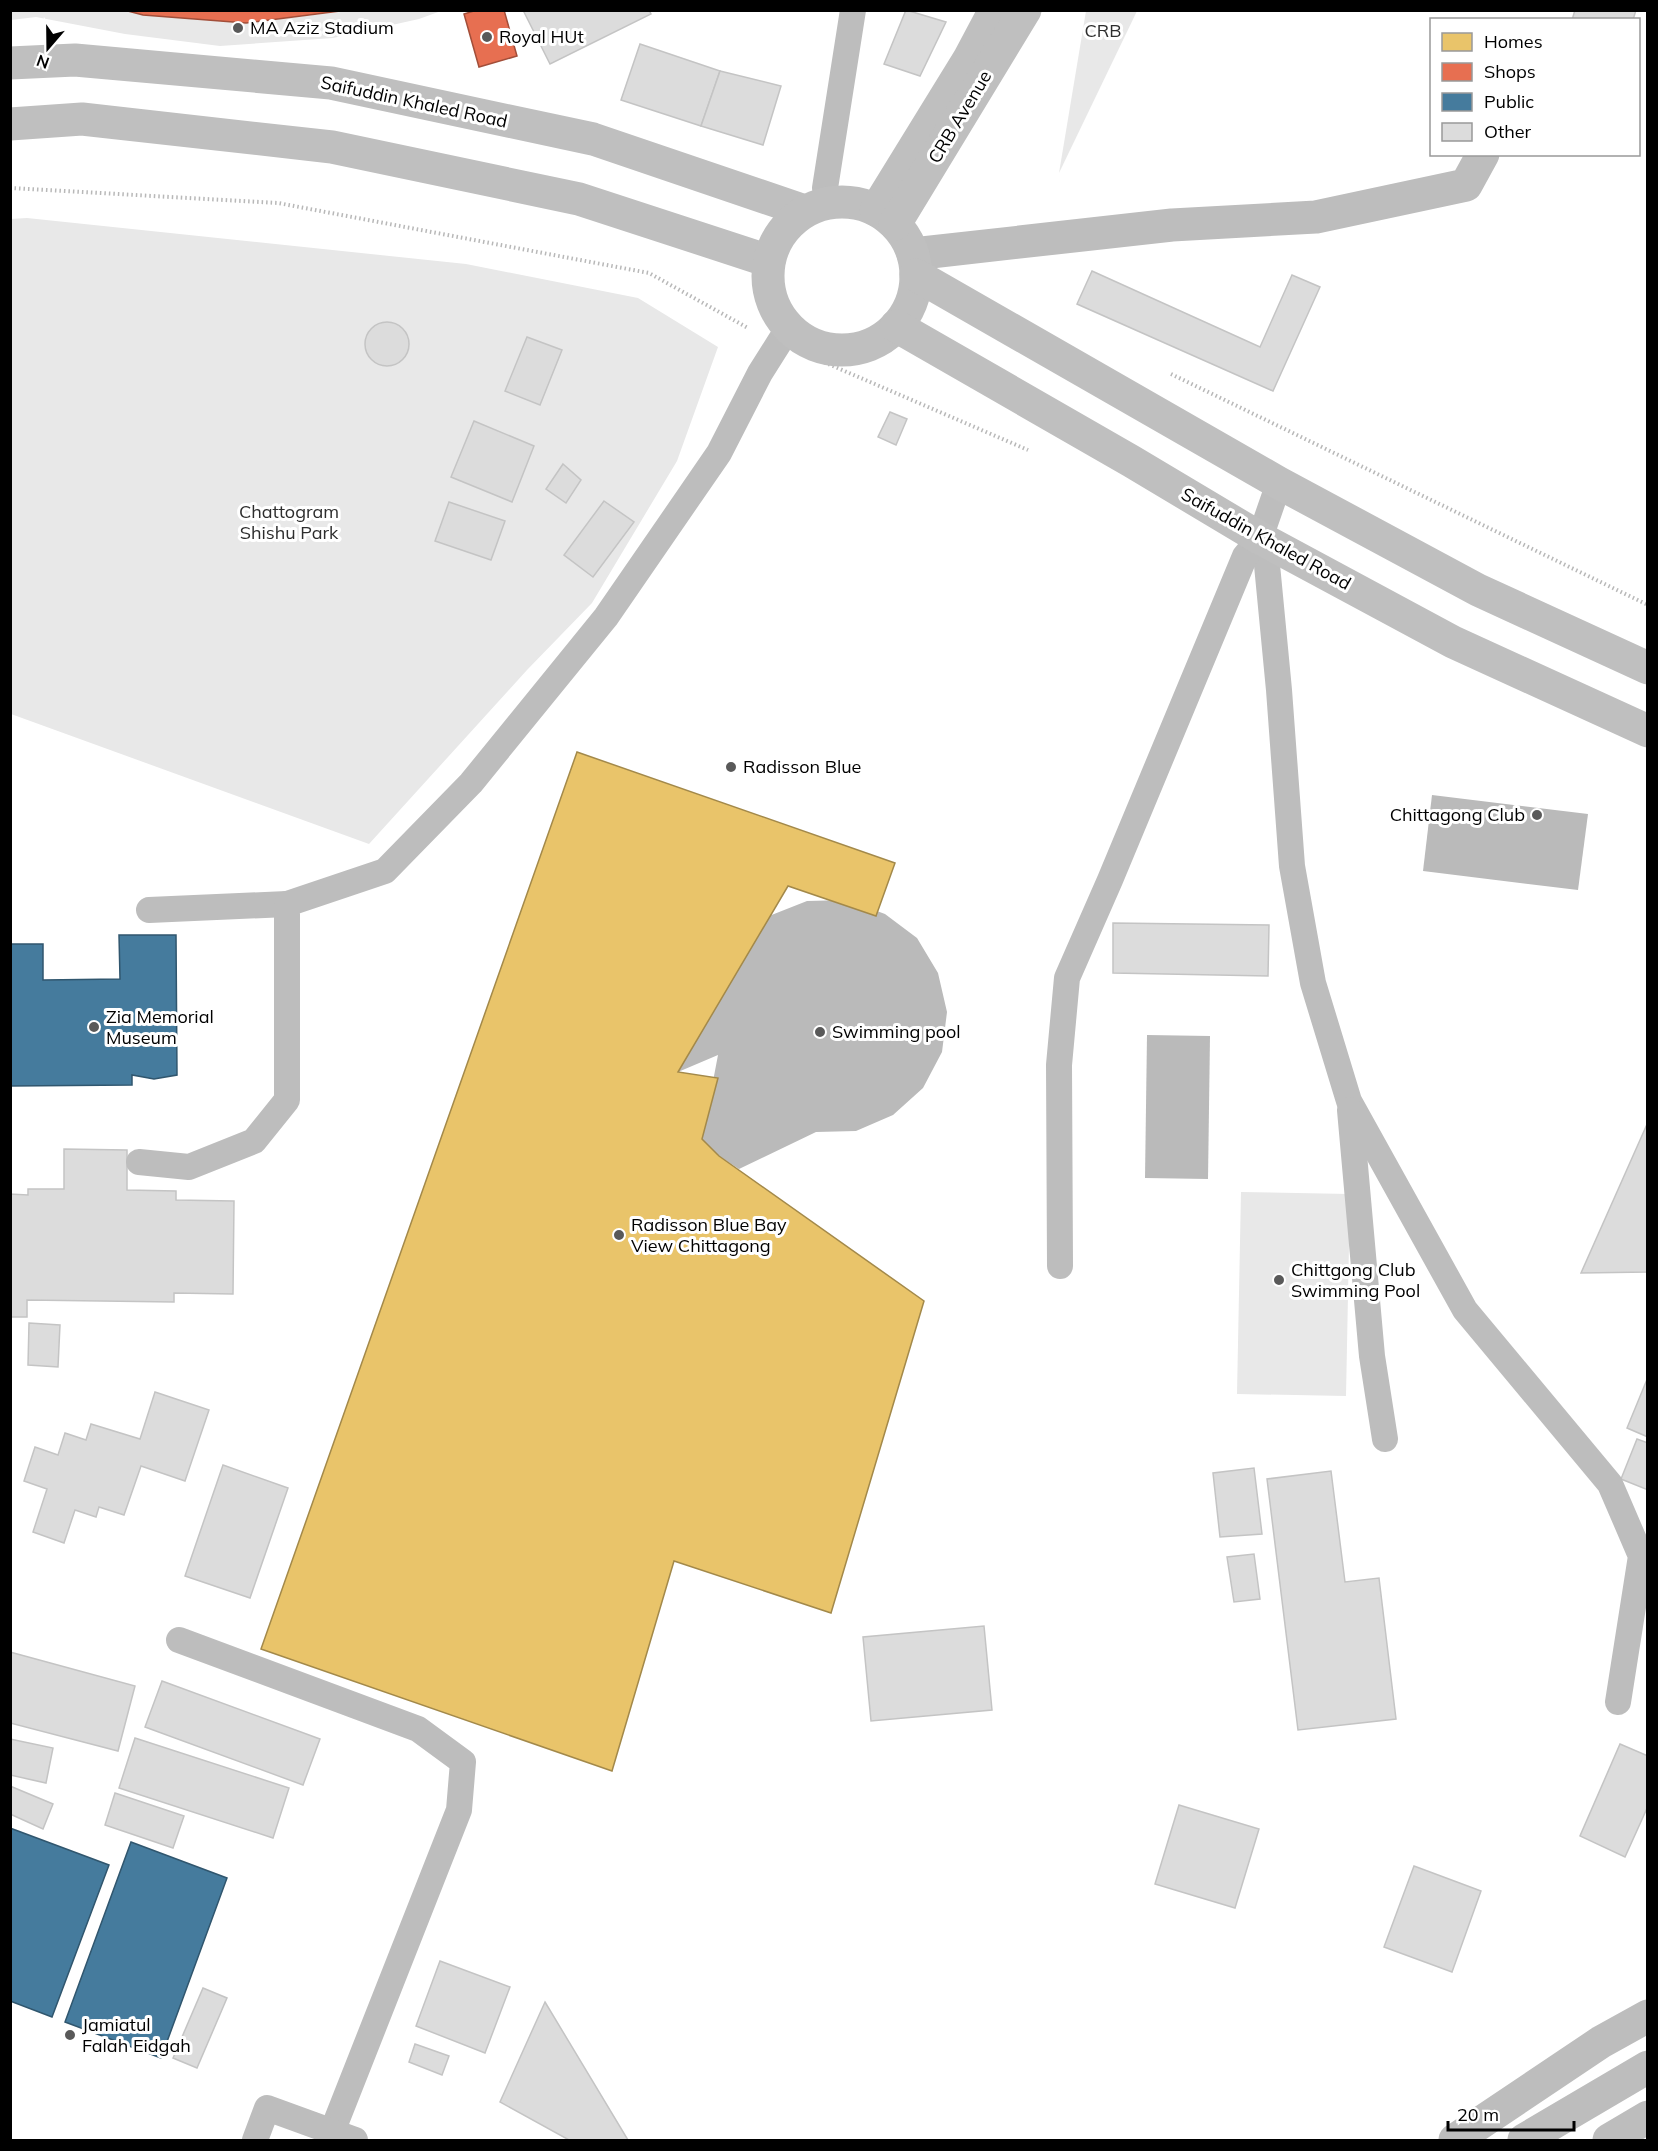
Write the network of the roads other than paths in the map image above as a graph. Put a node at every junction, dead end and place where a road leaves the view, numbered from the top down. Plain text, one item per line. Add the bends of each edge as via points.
1 (853, 10) edge
2 (995, 10) edge
3 (1025, 10) edge
4 (10, 63) edge
5 (10, 123) edge
6 (1482, 156) edge
7 (817, 207) junction
8 (886, 217) junction
9 (769, 261) junction
10 (915, 264) junction
11 (896, 326) junction
12 (784, 336) junction
13 (1279, 483) junction
14 (1260, 538) junction
15 (1647, 668) edge
16 (1647, 731) edge
17 (287, 904) junction
18 (149, 910) dead end
19 (1349, 1101) junction
20 (139, 1162) dead end
21 (1060, 1266) dead end
22 (1385, 1439) dead end
23 (179, 1640) dead end
24 (1618, 1702) dead end
25 (1647, 2016) edge
26 (1647, 2067) edge
27 (1647, 2117) edge
28 (344, 2136) edge
29 (255, 2140) edge
30 (1455, 2140) edge
31 (1524, 2140) edge
32 (1609, 2140) edge

1 - 7 lane via 825,188
2 - 8 main road, CRB Avenue
3 - 8 main road, CRB Avenue
4 - 7 main road, Saifuddin Khaled Road via 75,60 331,82 593,140
5 - 9 main road via 82,119 332,147 579,199
6 - 10 main road via 1466,185 1317,217 1172,225
7 - 8 main road via 854,203
7 - 9 main road via 788,225
8 - 10 main road via 906,239
9 - 12 main road via 771,297
10 - 11 main road via 914,293
10 - 13 main road
11 - 12 main road via 870,345 840,349
11 - 14 main road, Saifuddin Khaled Road
12 - 17 lane via 760,373 720,453 606,617 471,783 385,871
13 - 14 lane
13 - 15 main road via 1478,590
14 - 16 main road, Saifuddin Khaled Road via 1453,642
14 - 19 lane via 1267,564 1292,866 1312,983
14 - 21 lane via 1245,556 1067,978 1059,1065
17 - 18 lane
17 - 20 lane via 287,1100 254,1141 189,1167
19 - 22 lane via 1372,1356
19 - 24 lane via 1465,1310 1610,1484 1641,1556
23 - 28 lane via 418,1729 463,1762 459,1810
25 - 30 main road via 1601,2042
26 - 31 main road
27 - 32 main road
28 - 29 lane via 267,2108

